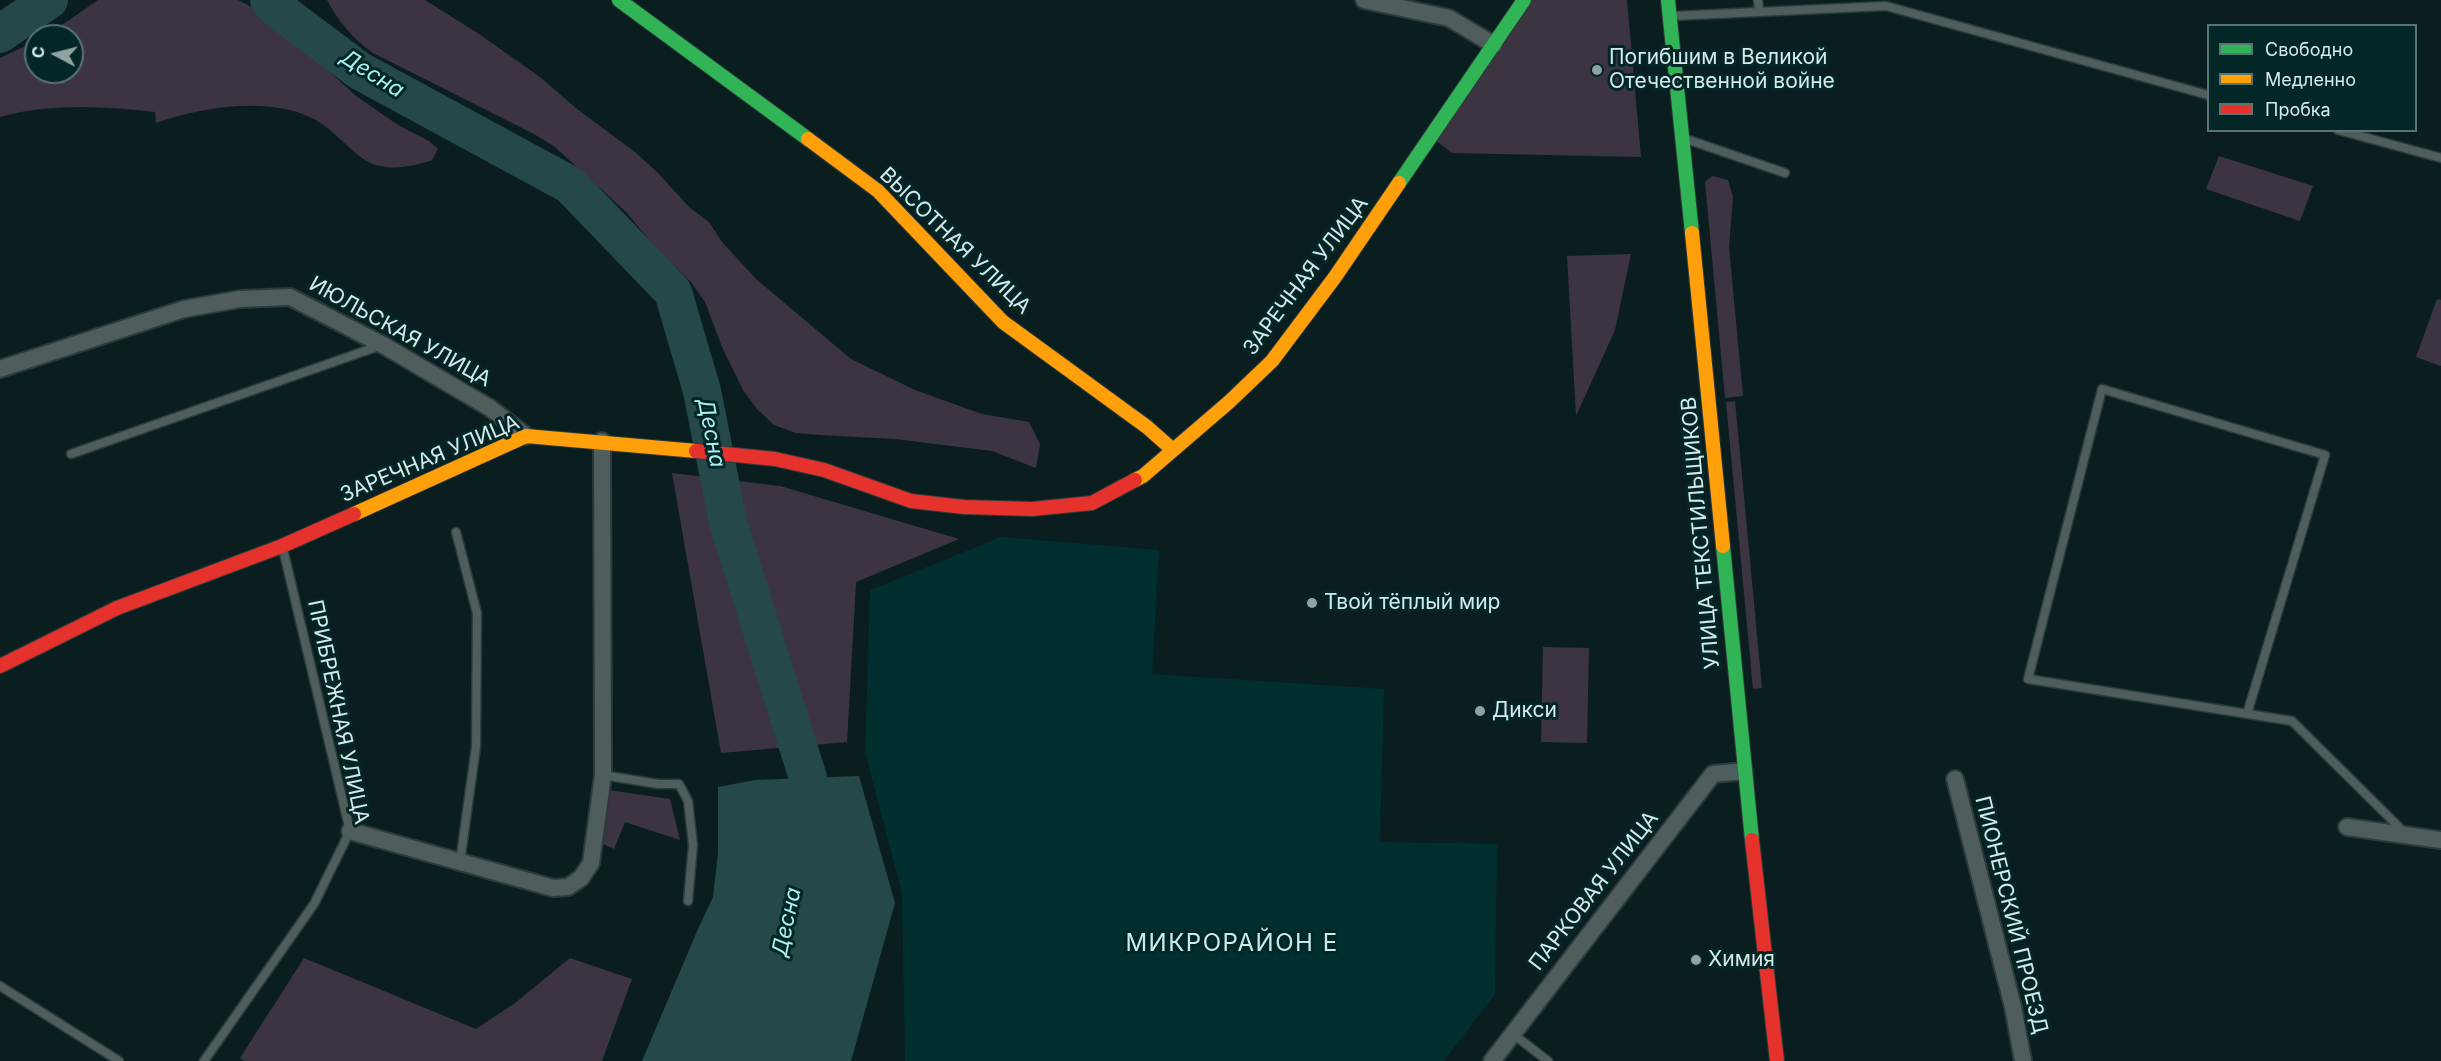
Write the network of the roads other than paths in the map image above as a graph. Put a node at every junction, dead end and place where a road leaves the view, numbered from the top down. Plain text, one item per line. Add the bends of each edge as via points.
1 (619, 0) edge
2 (1364, 0) edge
3 (1524, 0) edge
4 (1668, 0) edge
5 (1758, 0) edge
6 (1759, 12) junction
7 (1670, 16) junction
8 (1494, 45) junction
9 (2207, 95) edge
10 (2345, 132) edge
11 (1682, 138) junction
12 (2441, 158) edge
13 (1785, 173) dead end
14 (383, 345) junction
15 (0, 369) edge
16 (526, 436) junction
17 (602, 441) junction
18 (1173, 450) junction
19 (70, 454) dead end
20 (456, 532) dead end
21 (282, 546) junction
22 (0, 666) edge
23 (2247, 714) junction
24 (1744, 771) junction
25 (603, 775) junction
26 (1955, 779) dead end
27 (2348, 827) dead end
28 (350, 831) junction
29 (2406, 835) junction
30 (2441, 840) edge
31 (460, 862) junction
32 (688, 901) dead end
33 (0, 986) edge
34 (1513, 1034) junction
35 (1494, 1060) edge
36 (119, 1061) edge
37 (204, 1061) edge
38 (1548, 1061) edge
39 (1777, 1061) edge
40 (2023, 1061) edge

1 - 18 street, ВЫСОТНАЯ УЛИЦА via 878,191 1003,322
2 - 8 street via 1449,18
3 - 8 street, ЗАРЕЧНАЯ УЛИЦА
4 - 7 street, УЛИЦА ТЕКСТИЛЬЩИКОВ
5 - 6 lane
6 - 7 lane
6 - 9 lane via 1886,6
7 - 11 street, УЛИЦА ТЕКСТИЛЬЩИКОВ
8 - 18 street, ЗАРЕЧНАЯ УЛИЦА via 1335,277 1272,361
10 - 12 lane
11 - 13 lane
11 - 24 street, УЛИЦА ТЕКСТИЛЬЩИКОВ
14 - 15 street, ИЮЛЬСКАЯ УЛИЦА via 290,297 240,299 184,309
14 - 16 street, ИЮЛЬСКАЯ УЛИЦА via 490,408
14 - 19 lane
16 - 17 street, ЗАРЕЧНАЯ УЛИЦА
16 - 21 street, ЗАРЕЧНАЯ УЛИЦА
17 - 18 street, ЗАРЕЧНАЯ УЛИЦА via 775,459 824,470 911,501 1032,509 1092,503 1143,476
17 - 25 street
20 - 31 lane via 477,613 476,747
21 - 22 street, ЗАРЕЧНАЯ УЛИЦА via 117,608
21 - 28 lane, ПРИБРЕЖНАЯ УЛИЦА
23 - 23 lane via 2028,679 2102,389 2325,455
23 - 29 lane via 2292,722
24 - 34 street, ПАРКОВАЯ УЛИЦА via 1713,774
24 - 39 street, УЛИЦА ТЕКСТИЛЬЩИКОВ
25 - 31 street via 591,863 568,887 553,888
25 - 32 lane via 679,784 688,801 693,845
26 - 40 street, ПИОНЕРСКИЙ ПРОЕЗД
27 - 29 street
28 - 31 street
28 - 37 lane, ПРИБРЕЖНАЯ УЛИЦА via 314,904
29 - 30 street
33 - 36 lane
34 - 35 street, ПАРКОВАЯ УЛИЦА
34 - 38 lane

